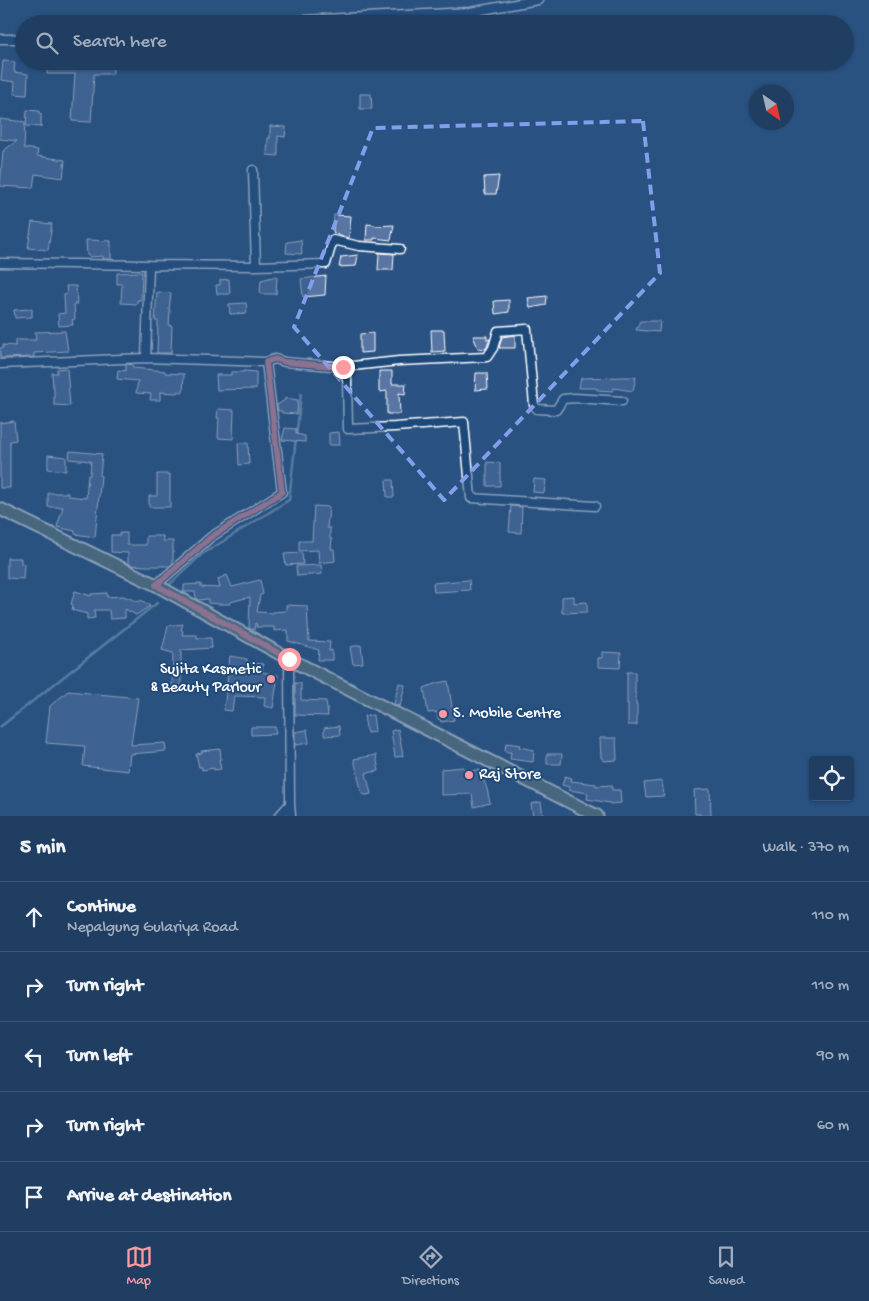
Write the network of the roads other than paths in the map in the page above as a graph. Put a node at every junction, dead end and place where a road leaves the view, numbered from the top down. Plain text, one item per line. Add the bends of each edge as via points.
1 (538, 0) edge
2 (407, 15) edge
3 (0, 39) edge
4 (15, 39) edge
5 (253, 170) dead end
6 (400, 249) dead end
7 (0, 263) edge
8 (149, 266) junction
9 (256, 266) junction
10 (146, 358) junction
11 (266, 362) junction
12 (0, 364) edge
13 (343, 367) junction
14 (622, 401) dead end
15 (595, 506) dead end
16 (0, 509) edge
17 (156, 585) junction
18 (289, 659) junction
19 (290, 804) junction
20 (279, 816) edge
21 (291, 816) edge
22 (597, 816) edge

1 - 2 street via 470,12
3 - 4 street
5 - 9 street
6 - 9 street via 333,240 326,264
7 - 8 street
8 - 9 street
8 - 10 street
10 - 11 street
10 - 12 street
11 - 13 street via 275,359
11 - 17 street via 282,492 211,537
13 - 14 street via 487,357 498,331 527,330 537,409 556,410 562,399
13 - 15 street via 347,378 348,430 464,422 471,498
16 - 17 main road
17 - 18 main road
18 - 19 street
18 - 22 main road
19 - 20 street
19 - 21 street

